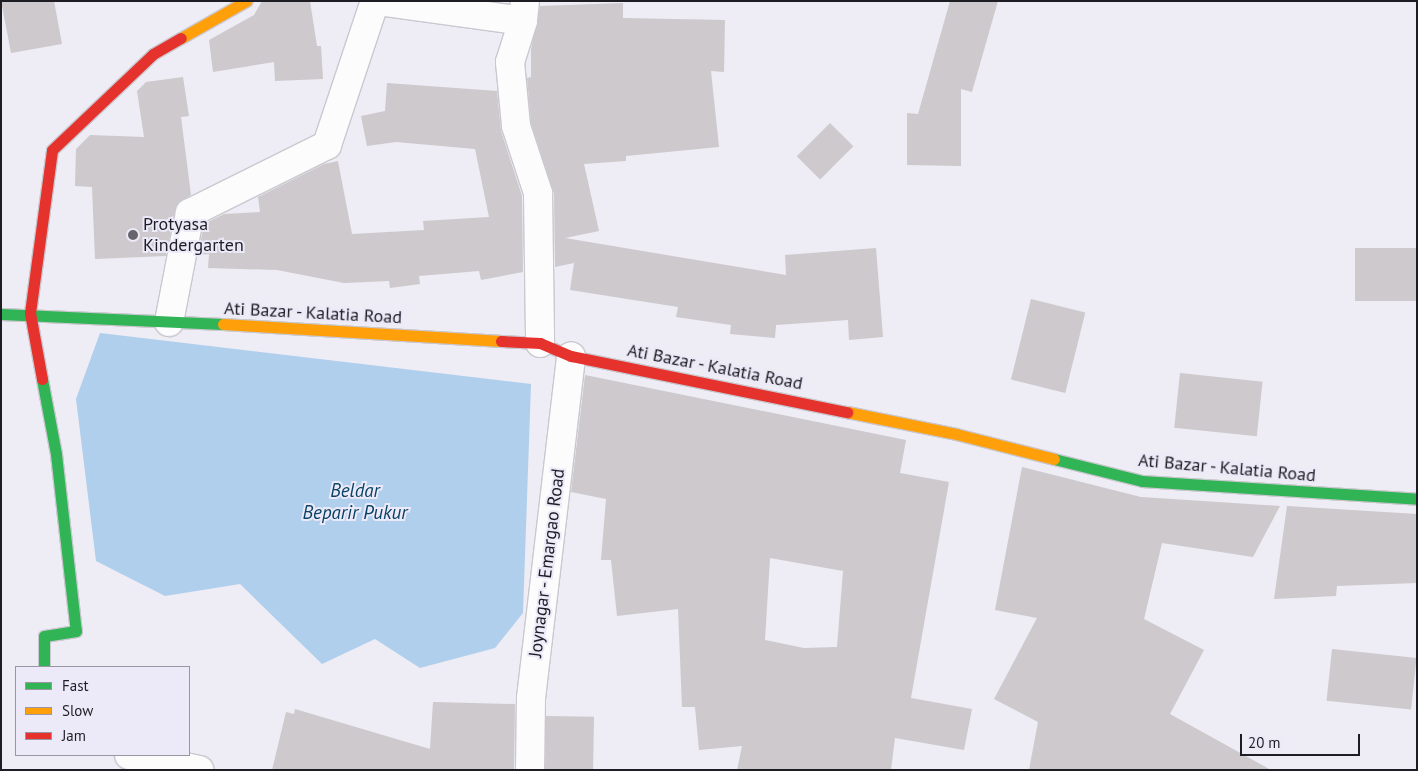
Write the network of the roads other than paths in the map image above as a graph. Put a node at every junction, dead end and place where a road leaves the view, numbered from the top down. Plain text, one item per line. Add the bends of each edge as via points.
1 (246, 1) edge
2 (376, 1) edge
3 (524, 11) edge
4 (30, 313) junction
5 (1, 314) edge
6 (169, 322) junction
7 (540, 343) junction
8 (571, 356) junction
9 (1417, 499) edge
10 (44, 666) edge
11 (134, 756) edge
12 (199, 770) edge
13 (530, 770) edge

1 - 4 main road via 153,54 52,150
2 - 3 street
2 - 6 street via 327,145 190,213
3 - 7 street via 510,62 516,126 538,193
4 - 5 main road, Ati Bazar - Kalatia Road
4 - 6 main road, Ati Bazar - Kalatia Road
4 - 10 main road via 56,454 76,631 44,636
6 - 7 main road, Ati Bazar - Kalatia Road
7 - 8 main road, Ati Bazar - Kalatia Road
8 - 9 main road, Ati Bazar - Kalatia Road via 956,434 1142,481
8 - 13 street, Joynagar - Emargao Road via 531,698
11 - 12 street

